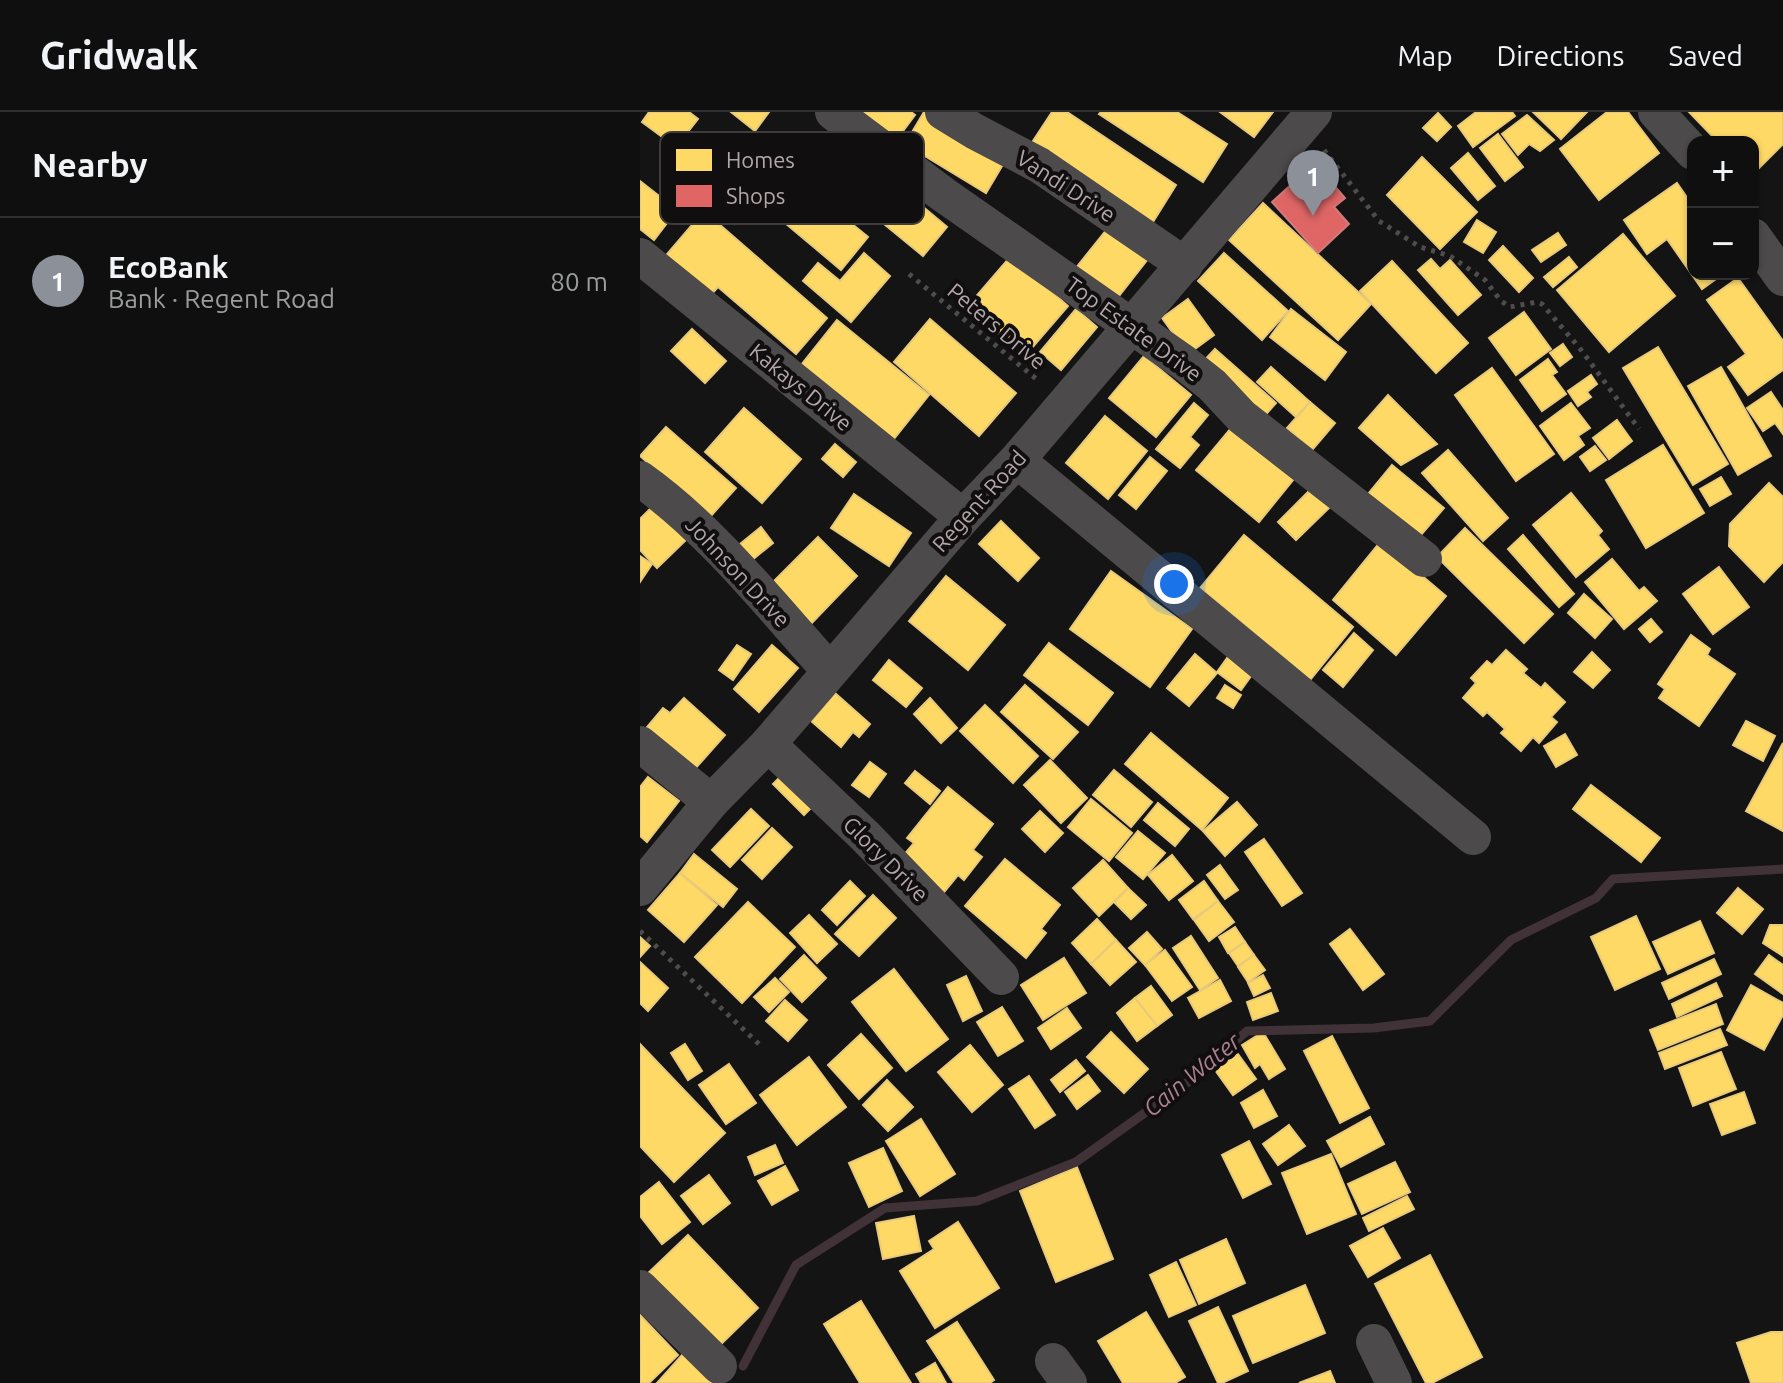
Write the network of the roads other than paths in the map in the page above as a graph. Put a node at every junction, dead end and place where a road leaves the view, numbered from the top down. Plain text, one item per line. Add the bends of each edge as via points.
1 (833, 112) edge
2 (943, 112) edge
3 (1656, 112) edge
4 (1309, 117) edge
5 (860, 132) edge
6 (1687, 146) edge
7 (924, 180) edge
8 (1759, 244) edge
9 (640, 256) edge
10 (1185, 265) junction
11 (1783, 278) edge
12 (1132, 326) junction
13 (1017, 460) junction
14 (640, 479) edge
15 (963, 517) junction
16 (1424, 559) dead end
17 (830, 671) junction
18 (640, 744) edge
19 (768, 744) junction
20 (711, 802) junction
21 (1473, 837) dead end
22 (640, 888) edge
23 (1001, 977) dead end
24 (640, 1288) edge
25 (1374, 1342) dead end
26 (719, 1366) dead end
27 (1394, 1383) edge

1 - 5 street, Top Estate Drive
2 - 10 street, Vandi Drive via 1039,165
3 - 6 street
4 - 10 street, Regent Road
7 - 12 street, Top Estate Drive
8 - 11 street
9 - 15 street, Kakays Drive
10 - 12 street, Regent Road
12 - 13 street, Regent Road
12 - 16 street, Top Estate Drive
13 - 15 street, Regent Road
13 - 21 street
14 - 17 street, Johnson Drive via 672,502
15 - 17 street, Regent Road
17 - 19 street, Regent Road
18 - 20 street
19 - 20 street, Regent Road
19 - 23 street, Glory Drive
20 - 22 street, Regent Road
24 - 26 street
25 - 27 street

